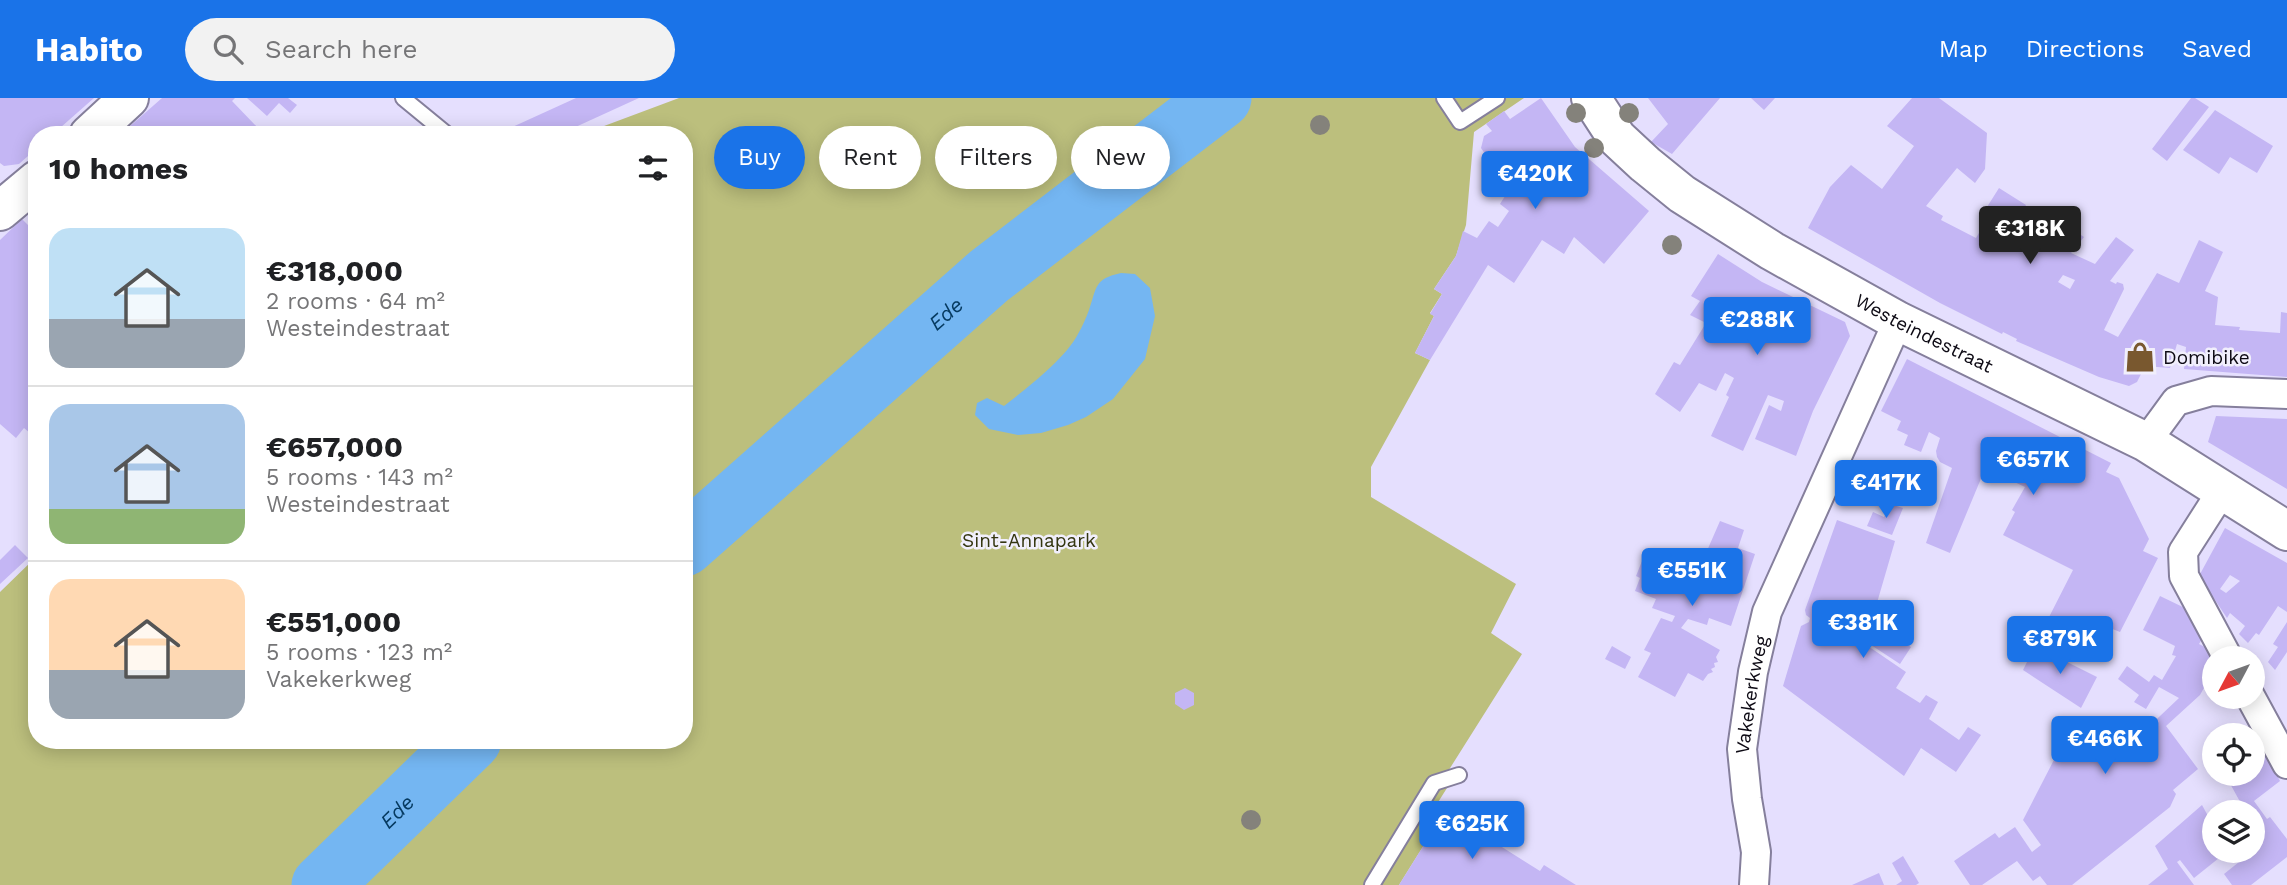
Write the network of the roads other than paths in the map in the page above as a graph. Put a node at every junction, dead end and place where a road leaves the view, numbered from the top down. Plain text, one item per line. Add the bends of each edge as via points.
1 (129, 98) edge
2 (404, 98) edge
3 (1444, 98) edge
4 (1497, 98) edge
5 (1591, 98) edge
6 (99, 126) edge
7 (437, 126) edge
8 (28, 187) edge
9 (2, 206) edge
10 (1898, 321) junction
11 (2287, 394) edge
12 (2146, 442) junction
13 (2222, 491) junction
14 (2287, 531) edge
15 (2222, 646) edge
16 (2257, 709) edge
17 (2287, 764) edge
18 (1459, 775) dead end
19 (1372, 885) edge
20 (1754, 885) edge

1 - 6 street
2 - 7 lane
3 - 4 lane via 1460,122
5 - 10 street, Westeindestraat via 1617,138 1682,194 1772,251
8 - 9 street
10 - 12 street, Westeindestraat
10 - 20 street, Vakekerkweg via 1767,612 1742,750 1756,852
11 - 12 street via 2211,391 2176,401
12 - 13 street, Westeindestraat
13 - 14 street, Westeindestraat
13 - 15 street via 2183,552 2184,576
16 - 17 street
18 - 19 lane via 1434,783

